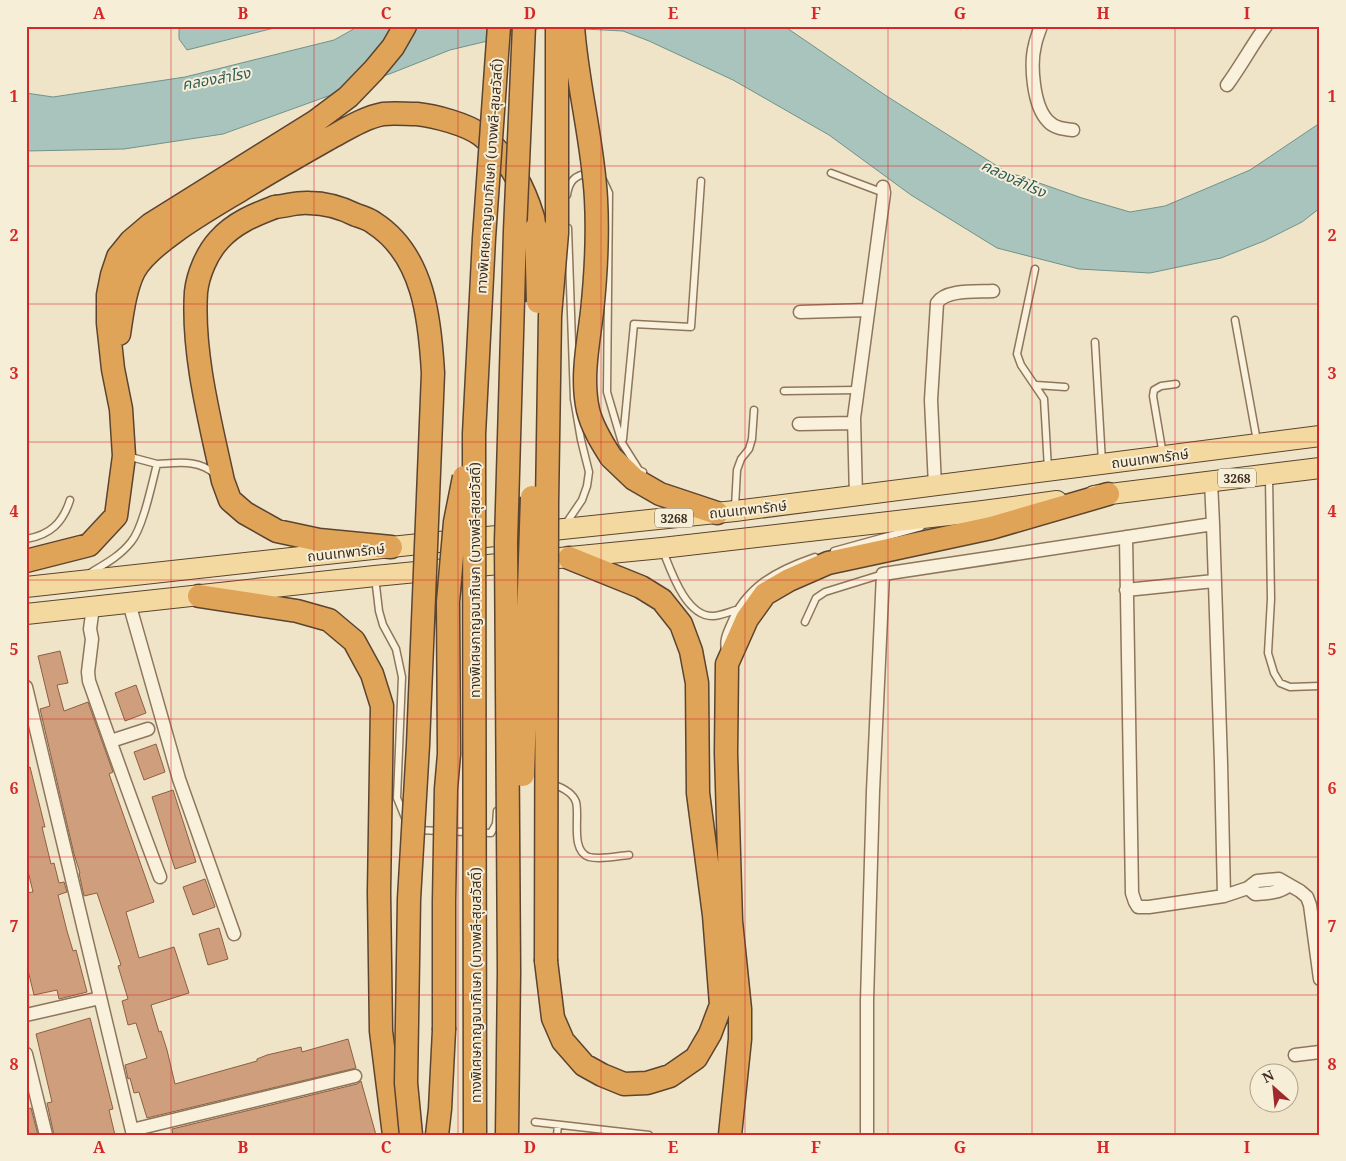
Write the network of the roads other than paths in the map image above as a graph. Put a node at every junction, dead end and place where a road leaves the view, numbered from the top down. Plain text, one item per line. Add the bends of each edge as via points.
1 (405, 26) edge
2 (499, 26) edge
3 (524, 26) edge
4 (557, 26) edge
5 (573, 26) edge
6 (1041, 26) edge
7 (1266, 26) edge
8 (1228, 85) dead end
9 (1073, 130) dead end
10 (831, 172) dead end
11 (701, 181) dead end
12 (884, 190) joint
13 (567, 203) dead end
14 (568, 223) dead end
15 (1035, 269) dead end
16 (992, 291) dead end
17 (868, 310) junction
18 (800, 312) dead end
19 (1236, 320) dead end
20 (1095, 342) dead end
21 (113, 369) junction
22 (1176, 384) dead end
23 (1036, 385) junction
24 (1065, 387) dead end
25 (858, 390) junction
26 (784, 391) dead end
27 (754, 410) dead end
28 (854, 423) junction
29 (799, 424) dead end
30 (474, 434) junction
31 (1320, 436) edge
32 (1258, 444) junction
33 (617, 450) junction
34 (124, 456) junction
35 (1163, 456) junction
36 (157, 464) junction
37 (1102, 464) junction
38 (1320, 468) edge
39 (1048, 470) junction
40 (648, 474) dead end
41 (1269, 474) junction
42 (223, 481) junction
43 (1211, 482) junction
44 (935, 486) junction
45 (682, 494) dead end
46 (1108, 494) junction
47 (856, 497) junction
48 (70, 500) dead end
49 (726, 512) junction
50 (975, 512) junction
51 (1213, 524) junction
52 (562, 530) junction
53 (1126, 536) junction
54 (26, 540) edge
55 (390, 547) junction
56 (662, 548) junction
57 (569, 558) junction
58 (26, 561) edge
59 (883, 574) junction
60 (375, 576) junction
61 (1214, 581) junction
62 (76, 582) junction
63 (26, 587) edge
64 (1126, 590) junction
65 (199, 596) junction
66 (129, 603) junction
67 (93, 607) junction
68 (736, 610) junction
69 (26, 614) edge
70 (805, 622) dead end
71 (727, 664) junction
72 (1320, 686) edge
73 (26, 687) edge
74 (148, 729) dead end
75 (111, 741) junction
76 (518, 784) dead end
77 (536, 784) dead end
78 (499, 790) dead end
79 (498, 807) dead end
80 (628, 855) dead end
81 (160, 878) dead end
82 (1224, 896) junction
83 (234, 934) dead end
84 (509, 971) junction
85 (1320, 979) edge
86 (100, 998) junction
87 (26, 1015) edge
88 (1320, 1052) edge
89 (26, 1054) edge
90 (1296, 1055) dead end
91 (355, 1076) dead end
92 (535, 1122) dead end
93 (558, 1125) junction
94 (132, 1132) edge
95 (606, 1132) edge
96 (46, 1135) edge
97 (394, 1135) edge
98 (411, 1135) edge
99 (437, 1135) edge
100 (475, 1135) edge
101 (507, 1135) edge
102 (556, 1135) edge
103 (649, 1135) edge
104 (730, 1135) edge
105 (867, 1135) edge

1 - 21 highway via 386,54 348,97 278,146 151,224 118,257 108,295
2 - 30 highway, ทางพิเศษกาญจนาภิเษก (บางพลี-สุขสวัสดิ์), bridge
3 - 84 highway, ทางพิเศษกาญจนาภิเษก (บางพลี-สุขสวัสดิ์), bridge via 506,542
4 - 57 highway, bridge via 557,233 550,316 547,503 546,961 552,1018 563,1041 584,1065 602,1075 624,1084 647,1083 670,1076 696,1058 721,1005 714,915 698,793 697,683 691,651 681,624 662,600 641,587
5 - 33 highway, bridge via 596,196 597,228 585,392 588,413 598,438
6 - 9 street via 1032,63 1035,93 1048,121 1060,128
7 - 8 street
10 - 12 lane
11 - 33 lane via 691,327 634,324
12 - 17 street
13 - 33 lane via 572,179 588,173 600,176 609,193 607,392
14 - 52 lane via 574,399 589,472 582,500
15 - 23 lane via 1017,354
16 - 44 street via 948,294 937,303 931,400
17 - 18 street
17 - 25 street
19 - 32 lane
20 - 37 lane
21 - 34 highway via 121,409
21 - 84 highway, bridge via 123,306 134,271 146,256 204,212 355,124 383,114 433,116 480,134 508,162 530,206 536,228 538,288 522,840
22 - 35 lane via 1154,390
23 - 24 lane
23 - 39 lane via 1044,399
25 - 26 lane
25 - 28 street
27 - 49 lane via 752,439 737,470
28 - 29 street
28 - 47 street
30 - 99 highway, bridge via 455,522 448,602 444,1030
30 - 100 highway, ทางพิเศษกาญจนาภิเษก (บางพลี-สุขสวัสดิ์), bridge
31 - 32 main road, ถนนเทพารักษ์ / 3268
32 - 35 main road, ถนนเทพารักษ์ / 3268
33 - 40 lane
33 - 49 highway via 634,479 660,494
34 - 36 lane
34 - 58 highway via 116,516 89,545
35 - 37 main road, ถนนเทพารักษ์ / 3268
36 - 42 lane via 197,464
36 - 62 lane via 144,513 132,541 116,557
37 - 39 main road, ถนนเทพารักษ์ / 3268
38 - 41 main road, ถนนเทพารักษ์ / 3268
39 - 44 main road, ถนนเทพารักษ์ / 3268
41 - 43 main road, ถนนเทพารักษ์ / 3268
41 - 72 lane via 1271,599 1268,653 1280,683 1290,687
42 - 55 highway via 230,500 245,513 277,531 319,540
42 - 98 highway, bridge via 199,357 196,290 204,263 219,240 244,220 275,207 309,202 341,207 374,223 394,240 415,270 431,338 433,373 409,899 406,1083
43 - 46 main road, ถนนเทพารักษ์ / 3268
43 - 51 street
44 - 47 main road, ถนนเทพารักษ์ / 3268
45 - 49 lane
46 - 50 main road, ถนนเทพารักษ์ / 3268
46 - 71 highway via 992,528 828,563 789,580 765,594 747,619
47 - 49 main road, ถนนเทพารักษ์ / 3268
48 - 54 lane via 58,524 43,535
49 - 52 main road, ถนนเทพารักษ์ / 3268
50 - 56 main road, ถนนเทพารักษ์ / 3268
50 - 68 lane via 831,551 788,567 753,590
51 - 53 street
51 - 61 street
52 - 55 main road, ถนนเทพารักษ์ / 3268
53 - 59 street
53 - 64 street
55 - 62 main road, ถนนเทพารักษ์ / 3268
56 - 57 main road, ถนนเทพารักษ์ / 3268
56 - 68 lane via 678,588 696,611 712,617
57 - 60 main road, ถนนเทพารักษ์ / 3268
59 - 70 lane via 825,592 816,598
59 - 105 street via 873,790
60 - 65 main road, ถนนเทพารักษ์ / 3268
60 - 79 lane via 378,611 396,649 402,677 397,798 403,816 410,826 419,831 491,833
61 - 64 street
61 - 82 street
62 - 63 main road, ถนนเทพารักษ์ / 3268
64 - 82 street via 1132,893 1138,907 1149,908
65 - 66 main road, ถนนเทพารักษ์ / 3268
65 - 97 highway via 297,611 329,620 354,641 372,674 382,706 381,1031
66 - 67 main road, ถนนเทพารักษ์ / 3268
66 - 83 street via 179,779
67 - 69 main road, ถนนเทพารักษ์ / 3268
67 - 75 street via 88,681
68 - 71 lane via 724,641
71 - 104 highway via 731,911 740,1016
73 - 86 street
74 - 75 street
75 - 81 street
76 - 78 lane via 508,784
77 - 80 lane via 553,784 567,791 576,801 577,842 587,856
82 - 85 street via 1258,881 1279,879 1300,890 1310,905
84 - 101 highway, ทางพิเศษกาญจนาภิเษก (บางพลี-สุขสวัสดิ์), bridge
86 - 87 street
86 - 94 street
88 - 90 street
89 - 96 street
91 - 94 street
92 - 93 lane
93 - 95 lane
93 - 102 lane
95 - 103 lane

